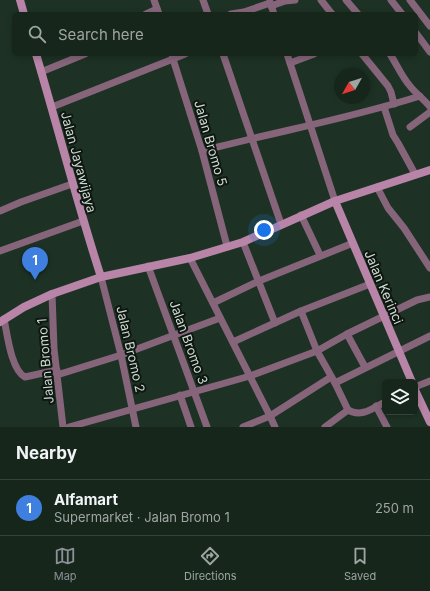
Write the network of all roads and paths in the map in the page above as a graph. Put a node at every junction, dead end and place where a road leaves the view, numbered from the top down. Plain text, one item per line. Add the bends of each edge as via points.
1 (20, 0) edge
2 (203, 0) edge
3 (295, 0) edge
4 (321, 0) edge
5 (346, 0) edge
6 (391, 0) edge
7 (410, 0) edge
8 (270, 3) edge
9 (157, 5) edge
10 (23, 12) edge
11 (148, 12) edge
12 (207, 12) edge
13 (244, 12) edge
14 (330, 12) edge
15 (356, 12) edge
16 (400, 12) edge
17 (430, 26) edge
18 (418, 36) edge
19 (430, 52) edge
20 (37, 56) edge
21 (80, 56) edge
22 (173, 56) edge
23 (224, 56) edge
24 (288, 56) edge
25 (309, 56) edge
26 (364, 56) edge
27 (391, 56) edge
28 (290, 63) junction
29 (41, 72) junction
30 (420, 96) junction
31 (394, 104) junction
32 (384, 107) junction
33 (430, 107) edge
34 (52, 108) junction
35 (430, 112) edge
36 (311, 124) junction
37 (410, 127) dead end
38 (251, 138) junction
39 (202, 151) junction
40 (430, 170) edge
41 (414, 174) junction
42 (72, 184) junction
43 (377, 188) junction
44 (335, 201) junction
45 (0, 211) edge
46 (301, 216) junction
47 (82, 221) junction
48 (281, 224) junction
49 (243, 242) junction
50 (353, 243) junction
51 (227, 246) junction
52 (0, 251) edge
53 (320, 256) junction
54 (190, 258) junction
55 (148, 266) junction
56 (430, 268) edge
57 (101, 277) junction
58 (259, 281) junction
59 (370, 284) junction
60 (52, 294) junction
61 (430, 297) edge
62 (213, 303) junction
63 (301, 312) junction
64 (384, 317) junction
65 (220, 318) junction
66 (1, 321) edge
67 (275, 323) junction
68 (347, 334) junction
69 (174, 335) junction
70 (430, 336) edge
71 (233, 342) junction
72 (317, 351) junction
73 (399, 352) junction
74 (121, 355) junction
75 (365, 367) junction
76 (57, 372) junction
77 (250, 376) junction
78 (411, 379) edge
79 (333, 380) junction
80 (430, 381) edge
81 (418, 387) edge
82 (195, 391) junction
83 (180, 395) junction
84 (418, 396) edge
85 (382, 403) edge
86 (376, 406) junction
87 (132, 409) junction
88 (348, 410) junction
89 (270, 416) junction
90 (430, 422) edge
91 (87, 424) edge
92 (63, 427) edge
93 (69, 427) edge
94 (136, 427) edge
95 (191, 427) edge
96 (207, 427) edge
97 (243, 427) edge
98 (274, 427) edge
99 (325, 427) edge
100 (387, 427) edge

1 - 10 main road
2 - 12 street
3 - 8 street
4 - 14 street
5 - 15 street
6 - 16 street
7 - 17 street
8 - 13 street
9 - 11 street
18 - 19 street
20 - 29 main road, Jalan Jayawijaya
21 - 29 street
22 - 34 street
22 - 39 street, Jalan Bromo 5
23 - 38 street
24 - 28 street
25 - 28 street
26 - 31 street via 388,86
27 - 30 street via 402,76
28 - 36 street
29 - 34 main road, Jalan Jayawijaya
30 - 31 street
30 - 33 street
31 - 32 street
32 - 36 street
32 - 41 street via 393,135
34 - 42 main road, Jalan Jayawijaya
35 - 37 street
36 - 38 street
36 - 44 street
38 - 39 street
38 - 48 street
39 - 51 street, Jalan Bromo 5
40 - 41 main road
41 - 43 main road
42 - 45 street
42 - 47 main road, Jalan Jayawijaya
43 - 44 main road
43 - 56 street
44 - 46 main road
44 - 50 main road, Jalan Kerinci
46 - 48 main road
46 - 53 street
47 - 52 street
47 - 57 main road, Jalan Jayawijaya
48 - 49 main road
49 - 51 main road
49 - 58 street
50 - 53 street
50 - 59 main road, Jalan Kerinci
51 - 54 main road
53 - 58 street
54 - 55 main road
54 - 62 street
55 - 57 main road
55 - 69 street, Jalan Bromo 3
57 - 60 main road
57 - 74 street, Jalan Bromo 2
58 - 62 street
58 - 67 street
59 - 63 street
59 - 64 main road, Jalan Kerinci
60 - 66 main road
60 - 76 street, Jalan Bromo 1
61 - 64 street via 417,300
62 - 65 street
63 - 67 street
63 - 72 street
64 - 68 street
64 - 73 main road, Jalan Kerinci
65 - 69 street
65 - 71 street
66 - 76 street via 14,362 22,376
67 - 71 street
68 - 72 street
68 - 75 street
69 - 74 street
69 - 82 street, Jalan Bromo 3
70 - 73 street
71 - 77 street
72 - 77 street
72 - 79 street
73 - 75 street
73 - 78 main road, Jalan Kerinci
74 - 76 street
74 - 87 street, Jalan Bromo 2
75 - 79 street
76 - 92 street, Jalan Bromo 1
77 - 82 street
77 - 89 street
79 - 88 street
79 - 89 street
80 - 81 street
82 - 83 street
82 - 96 street, Jalan Bromo 3
83 - 87 street
83 - 95 street
84 - 90 main road
85 - 86 street
86 - 88 street via 356,414
86 - 100 street
87 - 91 street
87 - 94 street, Jalan Bromo 2
88 - 99 street
89 - 97 street
89 - 98 street
91 - 93 street

